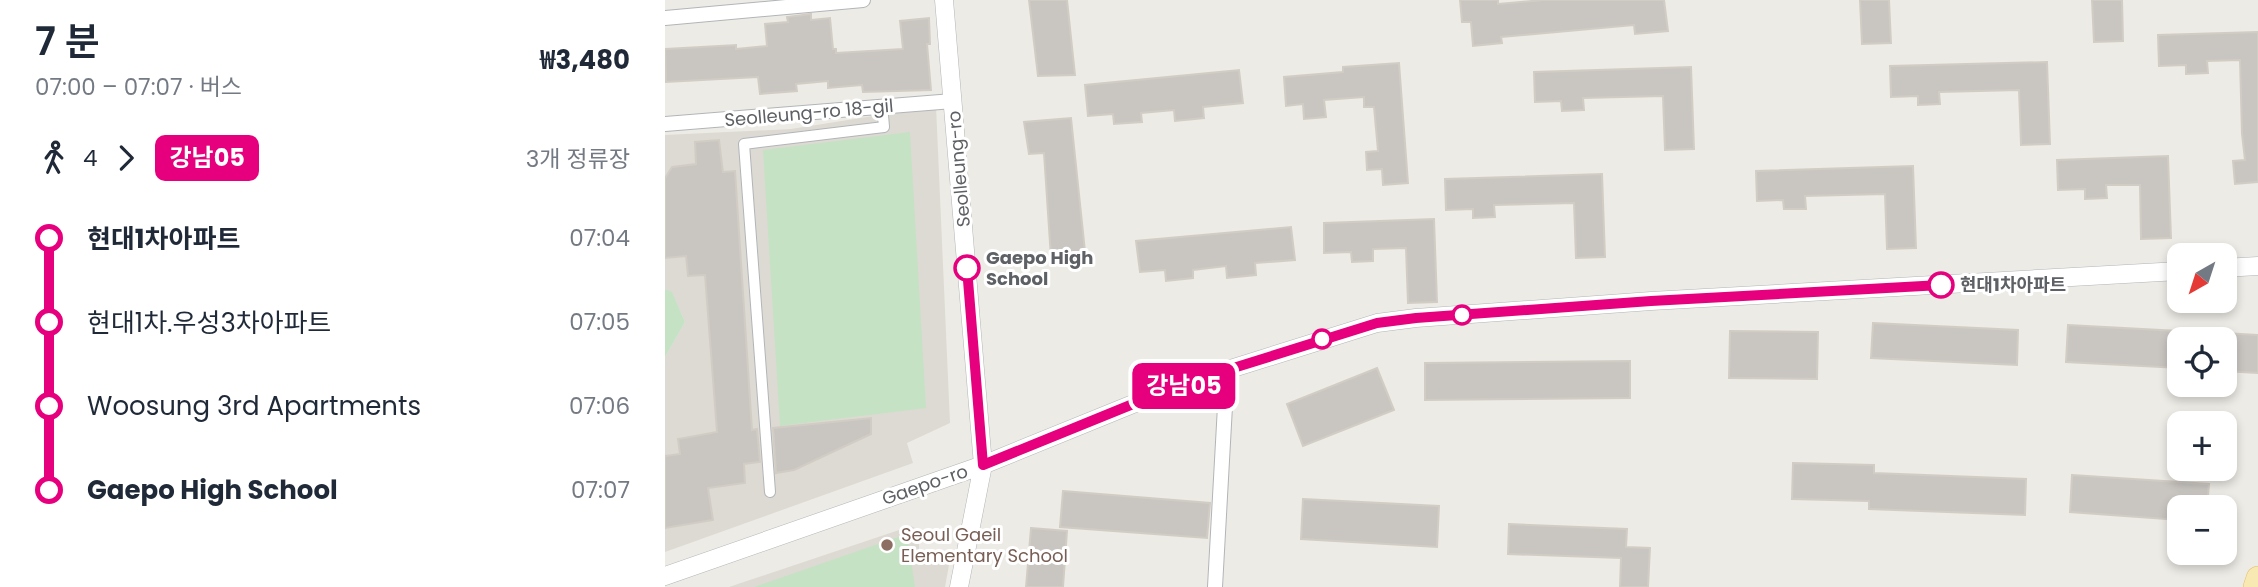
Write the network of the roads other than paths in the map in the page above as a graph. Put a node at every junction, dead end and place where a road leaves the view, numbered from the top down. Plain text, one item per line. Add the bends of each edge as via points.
1 (863, 0) edge
2 (944, 0) edge
3 (818, 2) edge
4 (665, 18) edge
5 (953, 101) junction
6 (883, 115) dead end
7 (665, 124) edge
8 (2258, 267) edge
9 (2237, 268) edge
10 (2167, 272) edge
11 (1227, 370) junction
12 (983, 465) junction
13 (770, 492) dead end
14 (665, 576) edge
15 (2258, 578) edge
16 (959, 587) edge
17 (1215, 587) edge
18 (2255, 587) edge

1 - 3 street
2 - 5 street, Seolleung-ro
3 - 4 street
5 - 7 street, Seolleung-ro 18-gil
5 - 12 street, Seolleung-ro
6 - 13 street via 884,127 744,144
8 - 9 street
10 - 11 street, Gaepo-ro via 1416,318 1377,323
11 - 12 street, Gaepo-ro
11 - 17 street
12 - 14 street, Gaepo-ro
12 - 16 street, Seolleung-ro
15 - 18 main road

